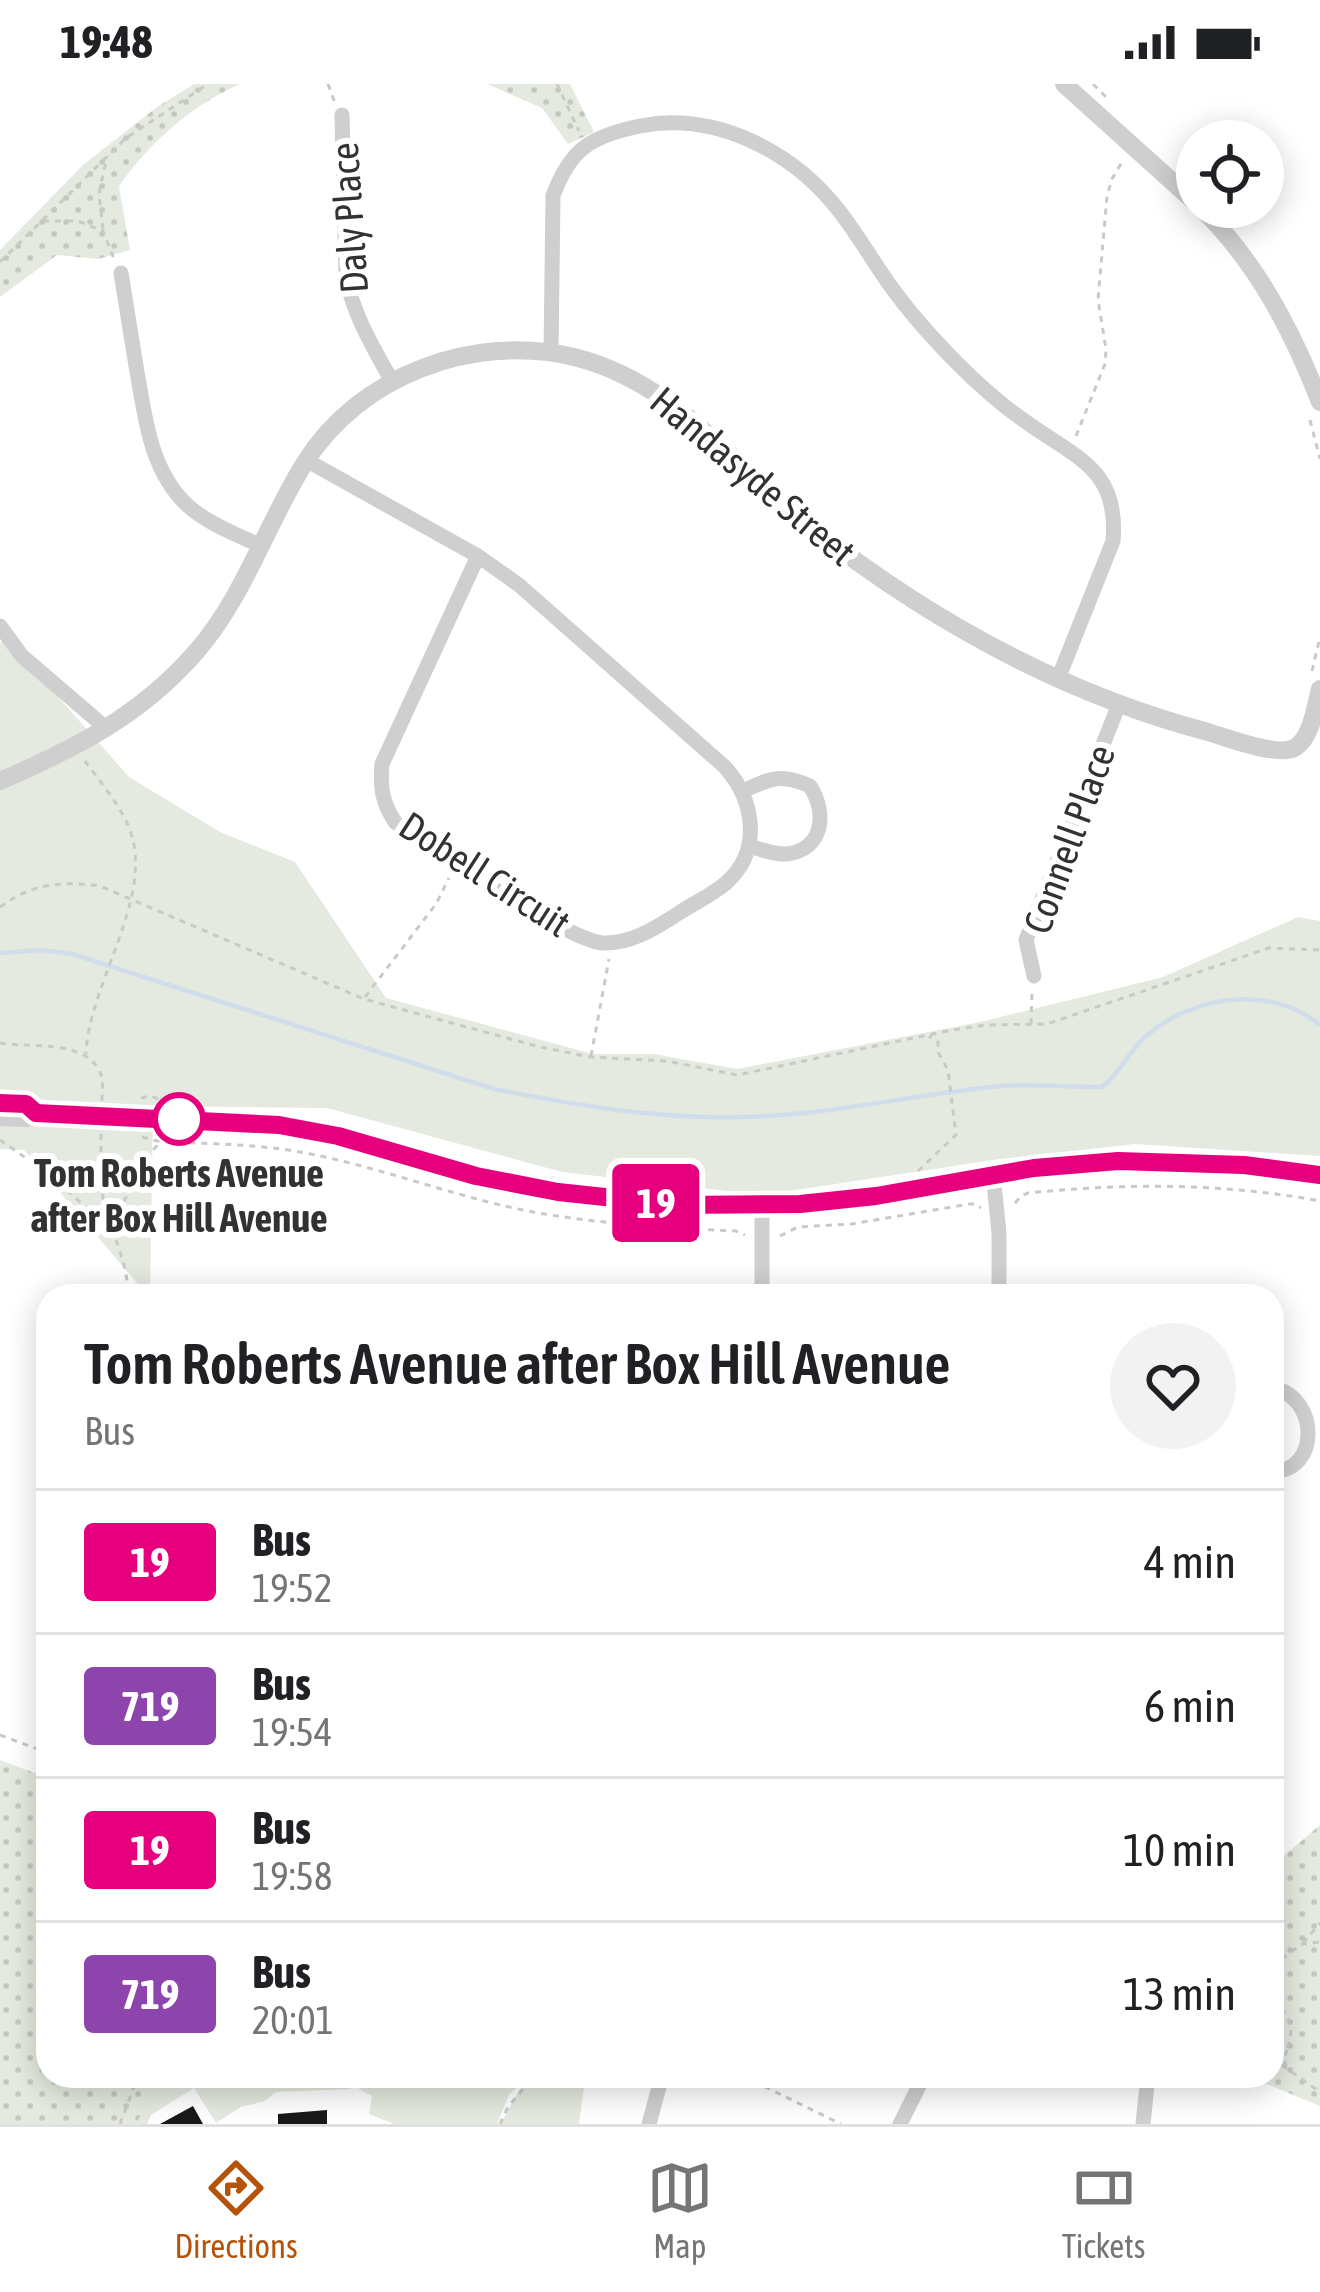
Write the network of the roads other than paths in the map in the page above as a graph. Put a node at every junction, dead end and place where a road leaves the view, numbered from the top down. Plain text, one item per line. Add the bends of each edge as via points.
1 (1084, 89) edge
2 (342, 115) dead end
3 (1176, 183) edge
4 (1218, 228) edge
5 (121, 273) road end
6 (550, 353) junction
7 (393, 383) junction
8 (1312, 402) edge
9 (306, 460) junction
10 (261, 546) junction
11 (478, 556) junction
12 (0, 626) edge
13 (1058, 679) junction
14 (1320, 689) edge
15 (1119, 704) junction
16 (107, 729) junction
17 (0, 781) edge
18 (743, 791) junction
19 (748, 846) junction
20 (1034, 976) road end
21 (0, 1103) edge
22 (36, 1113) junction
23 (0, 1117) edge
24 (993, 1174) junction
25 (1320, 1175) edge
26 (762, 1206) junction
27 (762, 1284) edge
28 (999, 1284) edge
29 (1284, 1390) edge
30 (1284, 1471) edge
31 (659, 2088) edge
32 (918, 2088) edge
33 (1147, 2088) edge
34 (649, 2124) edge
35 (899, 2124) edge
36 (1143, 2124) edge

1 - 3 street
2 - 7 street, Daly Place via 346,278
4 - 8 street via 1281,313
5 - 10 street via 155,458 187,505
6 - 7 street, Handasyde Street via 448,357
6 - 13 street, Handasyde Street via 612,368 651,388 873,574
6 - 13 street via 553,196 584,146 621,130 692,124 780,156 840,211 952,359 1106,486 1113,541
7 - 9 street, Handasyde Street via 345,415
9 - 10 street, Handasyde Street
9 - 11 street
10 - 16 street, Handasyde Street via 198,650
11 - 18 street via 725,767
11 - 19 street, Dobell Circuit via 382,764 380,790 395,822 567,932 610,943 649,932 723,885
12 - 16 street via 22,656
13 - 15 street, Handasyde Street
14 - 15 street, Handasyde Street via 1299,746 1287,750
15 - 20 street, Connell Place via 1026,940
16 - 17 street, Handasyde Street
18 - 19 street
18 - 19 street via 790,778 810,787 822,812 818,833 795,851
21 - 22 street
22 - 23 street
22 - 26 street, bridge via 299,1129 476,1176 599,1198
24 - 25 street via 1159,1160
24 - 26 street
24 - 28 street
26 - 27 street
29 - 30 street via 1310,1421 1303,1460
31 - 34 street
32 - 35 street
33 - 36 street

